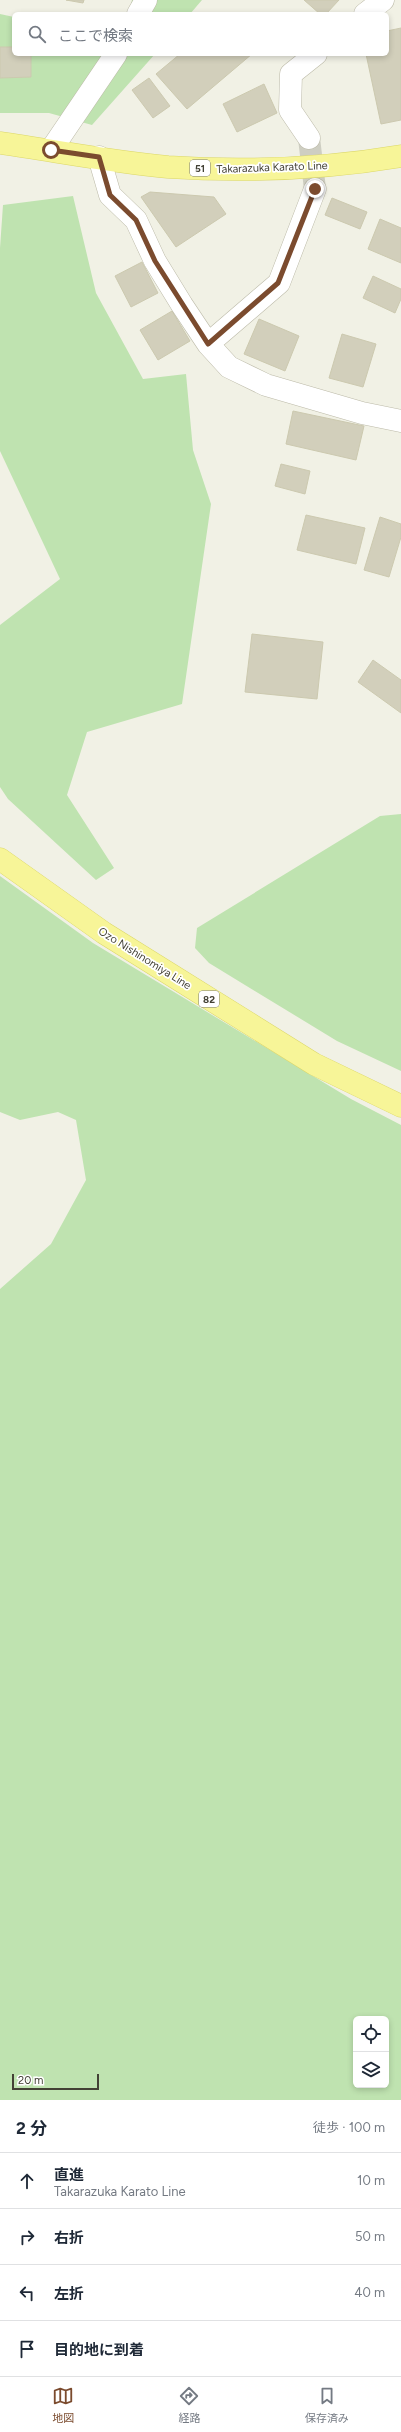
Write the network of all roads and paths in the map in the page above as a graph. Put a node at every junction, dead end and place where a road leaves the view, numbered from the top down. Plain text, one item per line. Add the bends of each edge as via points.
1 (146, 0) edge
2 (382, 0) edge
3 (139, 12) edge
4 (367, 12) edge
5 (115, 56) edge
6 (314, 56) edge
7 (309, 138) tunnel mouth
8 (0, 143) edge
9 (51, 150) junction
10 (401, 156) edge
11 (99, 157) junction
12 (315, 189) tunnel mouth
13 (208, 344) junction
14 (401, 421) edge
15 (0, 859) edge
16 (401, 1106) edge

1 - 3 street
2 - 4 street
5 - 9 street
6 - 7 street via 291,74 290,110
8 - 9 main road, Takarazuka Karato Line / 51
9 - 11 main road, Takarazuka Karato Line / 51
10 - 11 main road, Takarazuka Karato Line / 51 via 294,168 230,170 167,166
11 - 13 street via 110,195 136,220 155,261
12 - 13 street via 278,283
13 - 14 street via 229,367 266,385 362,413
15 - 16 main road, Ozo Nishinomiya Line / 82 via 104,933 314,1064

